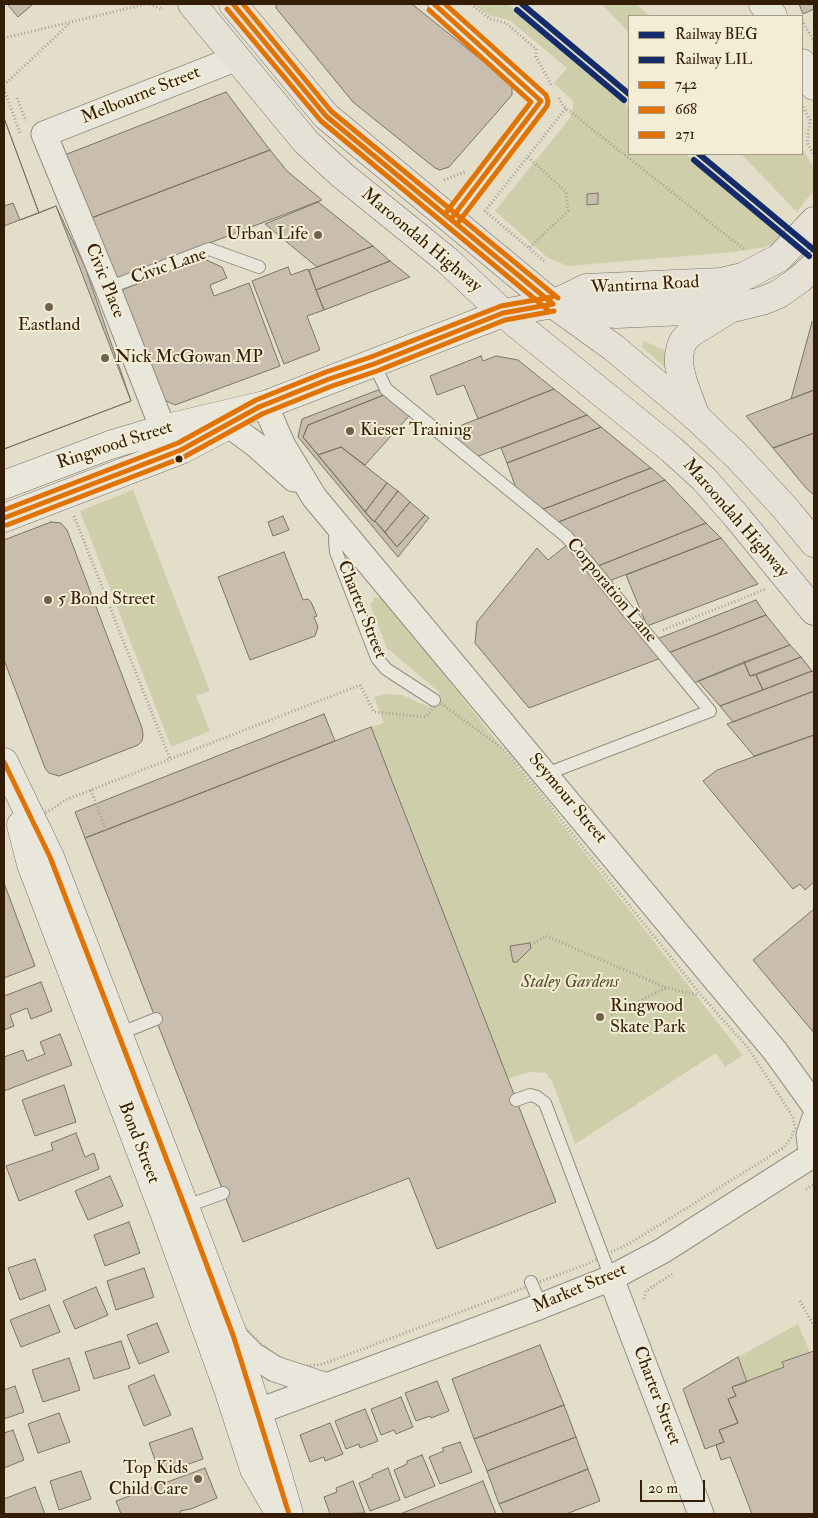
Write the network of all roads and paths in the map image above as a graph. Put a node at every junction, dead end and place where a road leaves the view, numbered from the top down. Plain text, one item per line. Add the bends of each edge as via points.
1 (146, 4) edge
2 (150, 4) edge
3 (192, 4) edge
4 (233, 4) edge
5 (434, 4) edge
6 (471, 4) edge
7 (763, 4) edge
8 (164, 10) dead end
9 (772, 15) edge
10 (70, 22) junction
11 (803, 22) edge
12 (4, 37) edge
13 (814, 43) edge
14 (237, 58) junction
15 (803, 65) edge
16 (4, 85) edge
17 (814, 86) edge
18 (554, 89) dead end
19 (17, 98) dead end
20 (558, 98) dead end
21 (803, 106) edge
22 (566, 108) junction
23 (35, 127) junction
24 (814, 155) edge
25 (528, 157) junction
26 (467, 171) dead end
27 (444, 180) dead end
28 (451, 219) junction
29 (814, 221) edge
30 (529, 248) junction
31 (752, 256) dead end
32 (544, 261) dead end
33 (814, 266) edge
34 (259, 267) dead end
35 (108, 288) junction
36 (553, 304) junction
37 (729, 309) junction
38 (503, 313) junction
39 (374, 364) junction
40 (262, 406) junction
41 (696, 417) junction
42 (230, 425) junction
43 (163, 429) junction
44 (4, 485) edge
45 (314, 497) junction
46 (73, 514) dead end
47 (4, 518) edge
48 (336, 524) junction
49 (814, 543) edge
50 (767, 589) dead end
51 (814, 611) edge
52 (648, 635) junction
53 (434, 700) dead end
54 (506, 751) dead end
55 (170, 759) junction
56 (5, 765) edge
57 (546, 774) junction
58 (91, 790) junction
59 (53, 810) dead end
60 (106, 830) dead end
61 (534, 943) dead end
62 (667, 988) junction
63 (701, 995) dead end
64 (611, 1015) dead end
65 (156, 1019) dead end
66 (109, 1037) junction
67 (516, 1100) dead end
68 (814, 1105) edge
69 (788, 1109) dead end
70 (814, 1120) edge
71 (814, 1153) edge
72 (224, 1193) dead end
73 (175, 1211) junction
74 (607, 1267) junction
75 (535, 1291) junction
76 (800, 1301) dead end
77 (814, 1326) edge
78 (233, 1335) junction
79 (280, 1358) dead end
80 (327, 1386) junction
81 (247, 1416) junction
82 (281, 1514) edge
83 (289, 1514) edge
84 (701, 1514) edge

1 - 10 path
2 - 8 path
3 - 14 main road, Maroondah Highway
4 - 28 main road, Maroondah Highway via 326,116
5 - 28 lane via 541,101
6 - 18 path via 490,19 506,23 536,49 536,57
7 - 9 street
10 - 12 path
10 - 16 path
11 - 13 path
14 - 23 street, Melbourne Street
14 - 38 main road, Maroondah Highway via 306,142
15 - 17 street
19 - 23 path
20 - 22 path
21 - 24 path via 810,120 807,142
22 - 25 path
22 - 31 path
23 - 35 street, Civic Place
25 - 30 path via 566,192 568,211
25 - 30 path via 485,211
26 - 27 path
28 - 36 main road, Maroondah Highway
29 - 36 main road, Wantirna Road via 786,253 743,277 720,282 586,288
30 - 32 path
33 - 37 main road, Wantirna Road via 780,294
34 - 35 lane, Civic Lane via 208,249
35 - 43 street, Civic Place
36 - 37 main road, Wantirna Road via 617,314
36 - 38 main road
36 - 41 main road, Maroondah Highway via 614,348
37 - 41 main road via 691,333 681,346 679,366
38 - 39 street, Ringwood Street
38 - 51 main road, Maroondah Highway via 704,479
39 - 40 street, Ringwood Street
39 - 52 lane, Corporation Lane via 386,389 567,537
40 - 42 street, Ringwood Street
40 - 43 street, Ringwood Street
40 - 45 street, Seymour Street
41 - 49 main road, Maroondah Highway via 737,456
42 - 45 street, Seymour Street
42 - 47 street, Ringwood Street via 181,450
43 - 44 street, Ringwood Street via 88,452
45 - 48 street, Seymour Street
46 - 55 path
48 - 53 lane, Charter Street via 336,552 377,658 386,669
48 - 57 street, Seymour Street
50 - 52 path
52 - 57 lane, Corporation Lane via 710,711
54 - 55 path via 439,702 425,717 374,712 360,685
55 - 58 path
56 - 66 street, Bond Street via 50,857
57 - 68 street, Seymour Street via 775,1051
58 - 59 path via 65,800
58 - 60 path
61 - 62 path via 546,936
62 - 63 path
62 - 64 path
65 - 66 lane
66 - 73 street, Bond Street
67 - 74 lane via 530,1095 544,1103
69 - 74 path via 795,1128 783,1148 637,1240
70 - 71 street via 810,1144
71 - 74 street, Market Street via 662,1251
72 - 73 lane
73 - 78 street, Bond Street
73 - 81 street, Bond Street via 228,1388
74 - 75 street, Market Street
74 - 75 path
74 - 84 street, Charter Street
75 - 79 path via 323,1364 295,1364
75 - 80 street, Market Street
76 - 77 path
78 - 80 street via 253,1355 275,1369
78 - 81 street, Bond Street
80 - 81 street, Market Street
81 - 82 street, Bond Street via 254,1469
81 - 83 street, Bond Street via 274,1462

